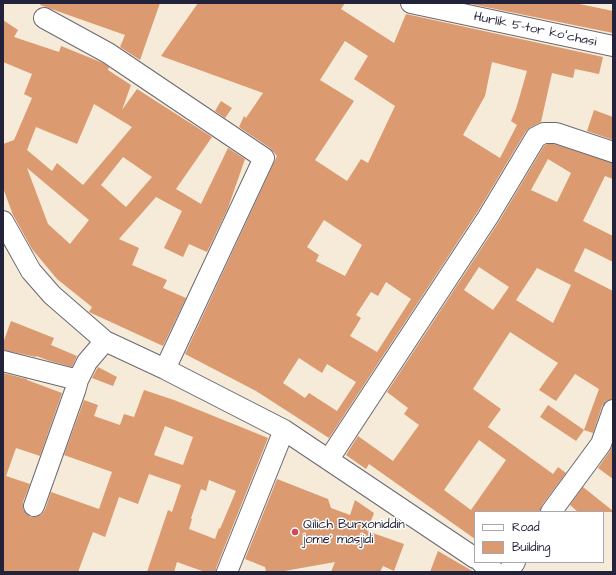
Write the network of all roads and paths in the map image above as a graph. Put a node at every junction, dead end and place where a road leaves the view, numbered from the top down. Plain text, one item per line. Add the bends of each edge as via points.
1 (411, 3) edge
2 (44, 18) dead end
3 (613, 46) edge
4 (613, 152) edge
5 (3, 221) edge
6 (105, 341) junction
7 (3, 361) edge
8 (165, 369) junction
9 (78, 380) junction
10 (613, 410) edge
11 (284, 430) junction
12 (329, 459) junction
13 (34, 506) dead end
14 (552, 511) edge
15 (474, 557) edge
16 (482, 563) edge
17 (514, 563) edge
18 (227, 572) edge
19 (495, 572) edge
20 (508, 572) edge

1 - 3 street, Hurlik 5-tor koʻchasi
2 - 8 street via 108,53 264,158
4 - 12 street via 556,133 544,133 536,137 488,217
5 - 6 street via 31,271 52,295
6 - 8 street
6 - 9 street via 86,362
7 - 9 street
8 - 11 street
9 - 13 street
10 - 14 street via 600,444
11 - 12 street
11 - 18 street
12 - 15 street
16 - 19 street
17 - 20 street

